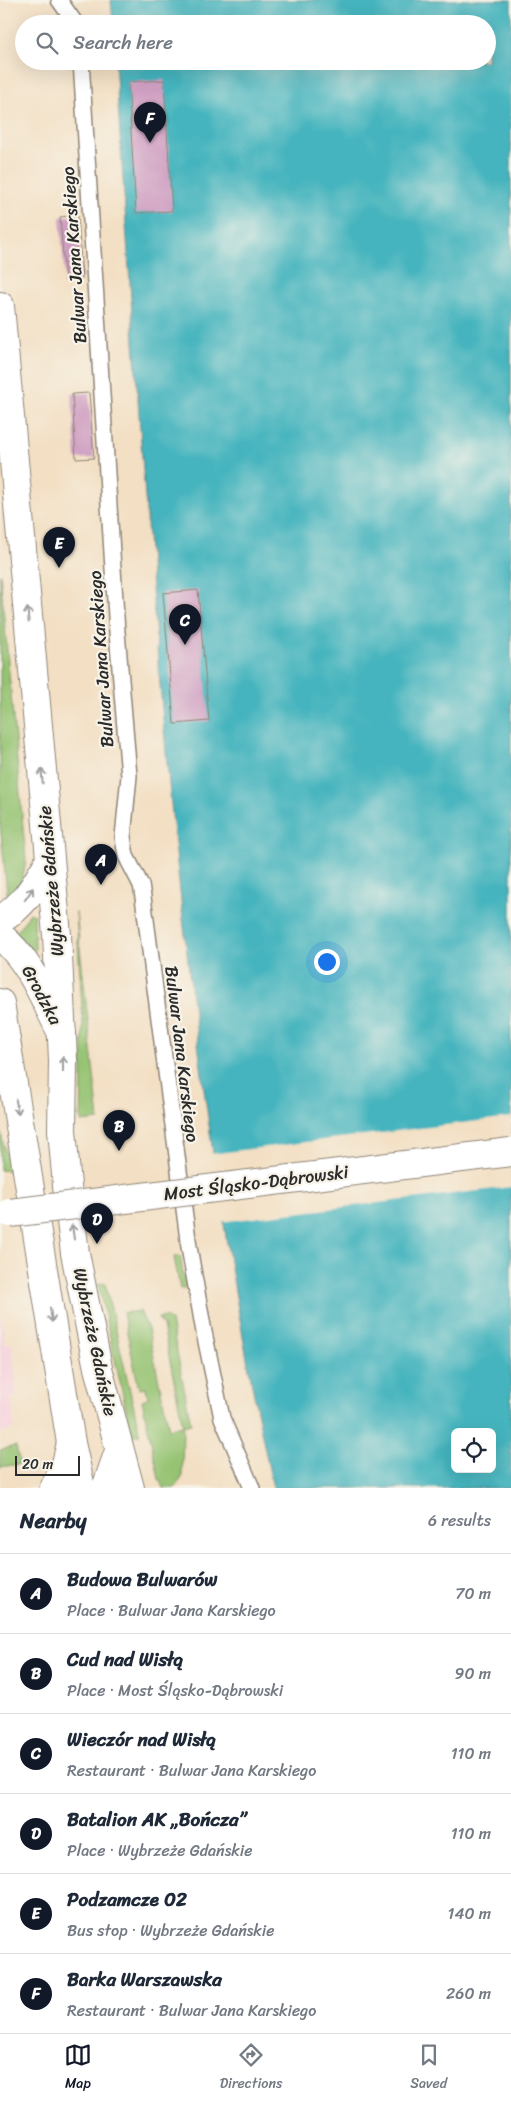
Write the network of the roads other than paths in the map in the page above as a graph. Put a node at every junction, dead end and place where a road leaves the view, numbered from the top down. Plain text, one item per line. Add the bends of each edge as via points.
1 (59, 0) edge
2 (70, 15) edge
3 (82, 70) edge
4 (0, 306) edge
5 (50, 860) junction
6 (0, 920) edge
7 (0, 936) edge
8 (0, 1006) edge
9 (62, 1033) junction
10 (511, 1152) edge
11 (5, 1213) edge
12 (71, 1443) junction
13 (119, 1451) junction
14 (54, 1488) edge
15 (81, 1488) edge
16 (106, 1488) edge
17 (130, 1488) edge
18 (252, 1488) edge

1 - 2 street
3 - 18 street, Bulwar Jana Karskiego via 129,776 123,837 126,856 141,885 189,1247 222,1418
5 -> 4 main road, Wybrzeże Gdańskie
6 -> 5 main road via 28,897
5 - 9 main road, Wybrzeże Gdańskie
7 - 9 main road, Grodzka via 23,959
8 -> 12 main road, Wybrzeże Gdańskie
13 -> 9 main road, Wybrzeże Gdańskie via 94,1351 69,1206 62,1130
10 - 11 main road, Most Śląsko-Dąbrowski, bridge
12 - 14 main road via 65,1468
12 - 15 main road, Wybrzeże Gdańskie
13 - 16 main road
13 - 17 main road, Wybrzeże Gdańskie

